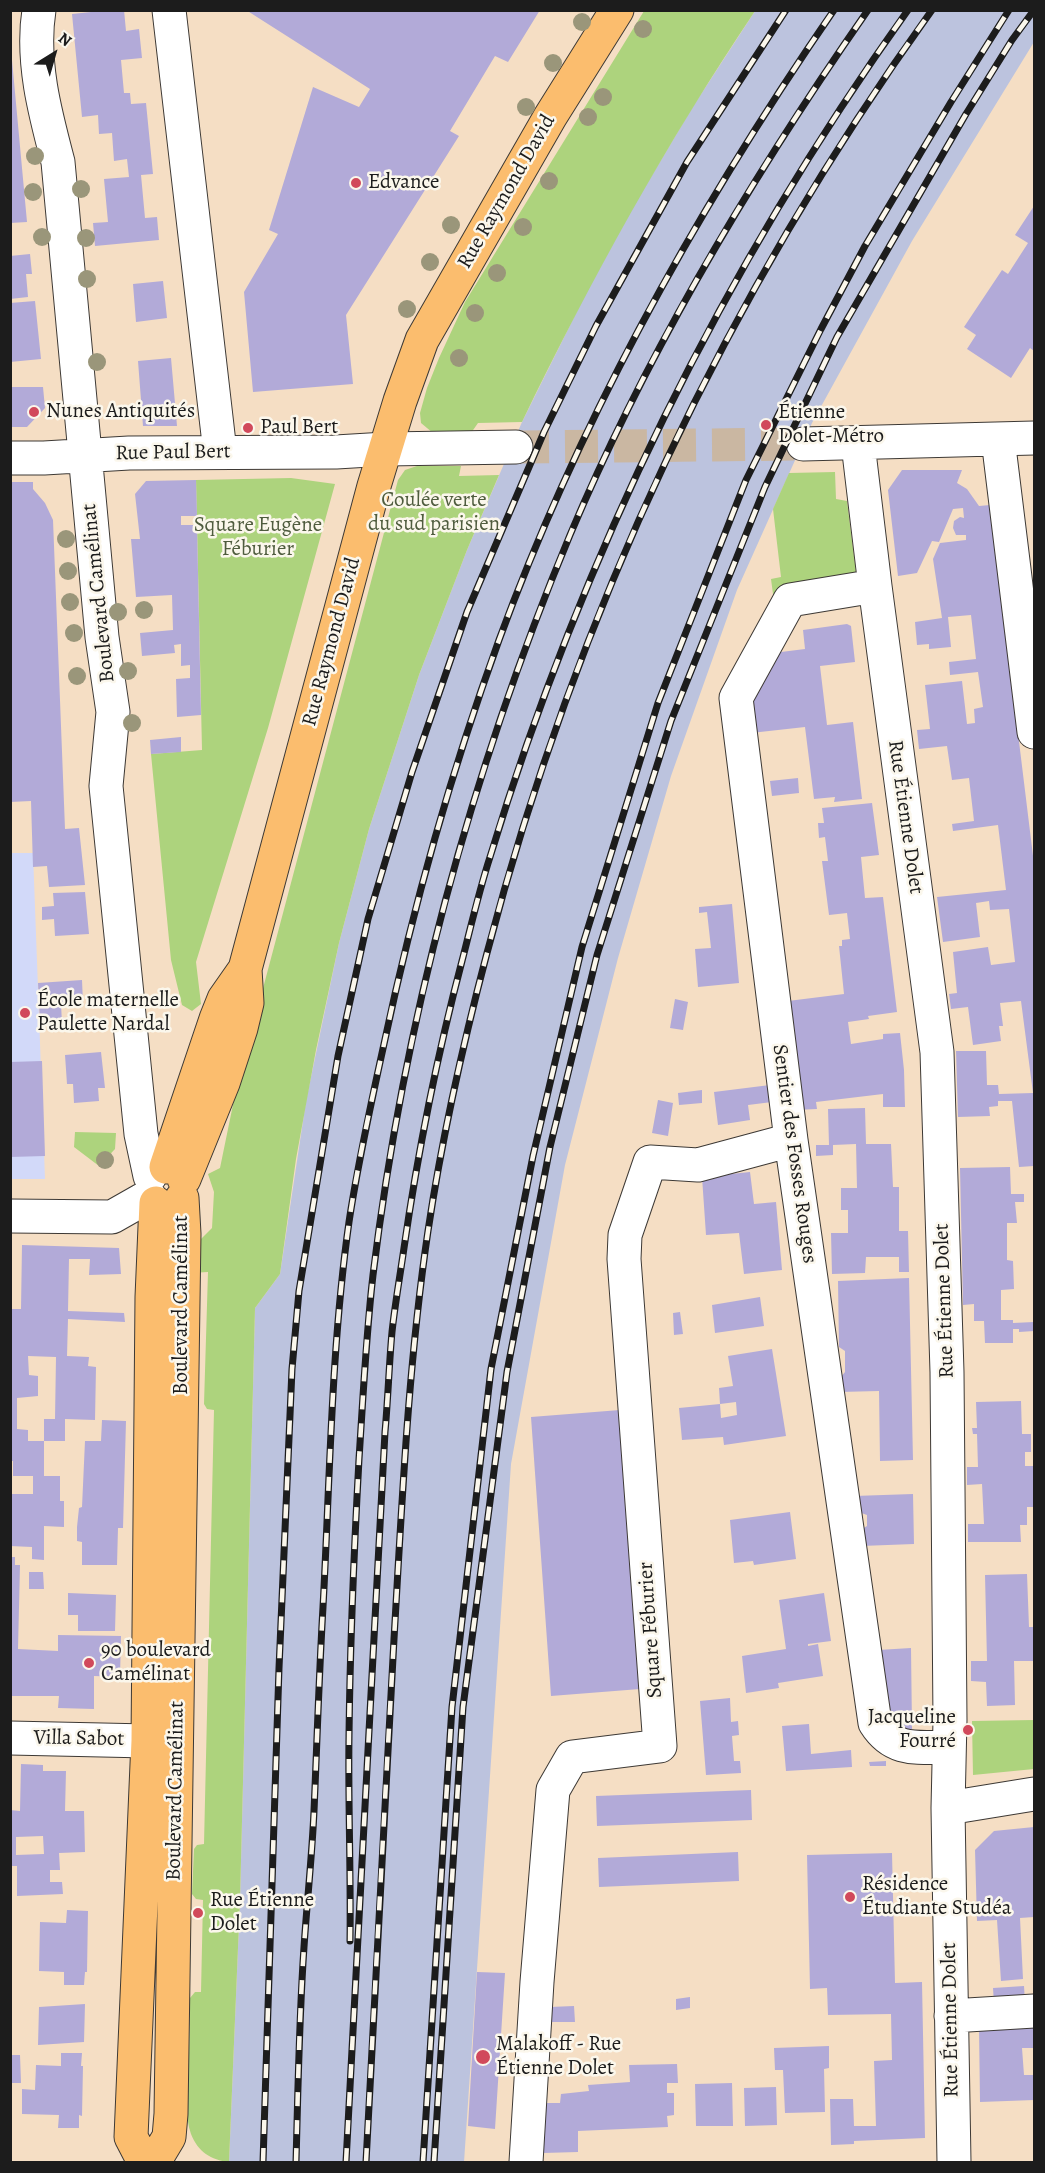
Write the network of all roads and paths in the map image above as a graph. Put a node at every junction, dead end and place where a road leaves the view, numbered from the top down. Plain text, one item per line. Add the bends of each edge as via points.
1 (39, 10) edge
2 (169, 10) edge
3 (618, 10) edge
4 (1035, 438) edge
5 (998, 439) junction
6 (803, 444) tunnel mouth
7 (858, 444) junction
8 (516, 447) tunnel mouth
9 (386, 449) junction
10 (220, 452) junction
11 (85, 455) junction
12 (10, 458) edge
13 (1023, 557) edge
14 (875, 586) junction
15 (1035, 732) edge
16 (791, 1140) junction
17 (165, 1187) junction
18 (10, 1216) edge
19 (10, 1738) edge
20 (148, 1741) junction
21 (949, 1747) junction
22 (1035, 1794) edge
23 (948, 1808) junction
24 (1035, 2011) edge
25 (951, 2016) junction
26 (144, 2163) edge
27 (154, 2163) edge
28 (526, 2163) edge
29 (954, 2163) edge

1 - 11 street, Boulevard Camélinat via 36,31 42,104 58,162
2 - 10 street
3 - 9 main road, Rue Raymond David via 550,117 422,340
4 - 5 street
5 - 7 street
5 - 13 street
6 - 7 street
7 - 14 street, Rue Étienne Dolet
8 - 9 street, Rue Paul Bert
9 - 10 street, Rue Paul Bert
9 - 17 main road, Rue Raymond David via 245,969 247,1003 241,1029 223,1083
10 - 11 street, Rue Paul Bert
11 - 12 street, Rue Paul Bert
11 - 17 street, Boulevard Camélinat via 113,712 106,786 141,1134
13 - 15 street
14 - 16 street, Sentier des Fosses Rouges via 790,600 736,698
14 - 21 street, Rue Étienne Dolet via 937,1052 947,1372
16 - 21 street, Sentier des Fosses Rouges via 875,1723 895,1742 908,1748
16 - 28 street, Square Féburier via 698,1165 650,1162 625,1235 660,1746 572,1757 553,1790
17 - 18 street via 112,1217
17 - 20 main road, Boulevard Camélinat via 152,1295
17 - 27 main road, Boulevard Camélinat via 184,1234 171,2114 169,2137
19 - 20 street, Villa Sabot
20 - 26 main road, Boulevard Camélinat via 131,2137
21 - 23 street, Rue Étienne Dolet
22 - 23 street
23 - 25 street, Rue Étienne Dolet
24 - 25 street
25 - 29 street, Rue Étienne Dolet

